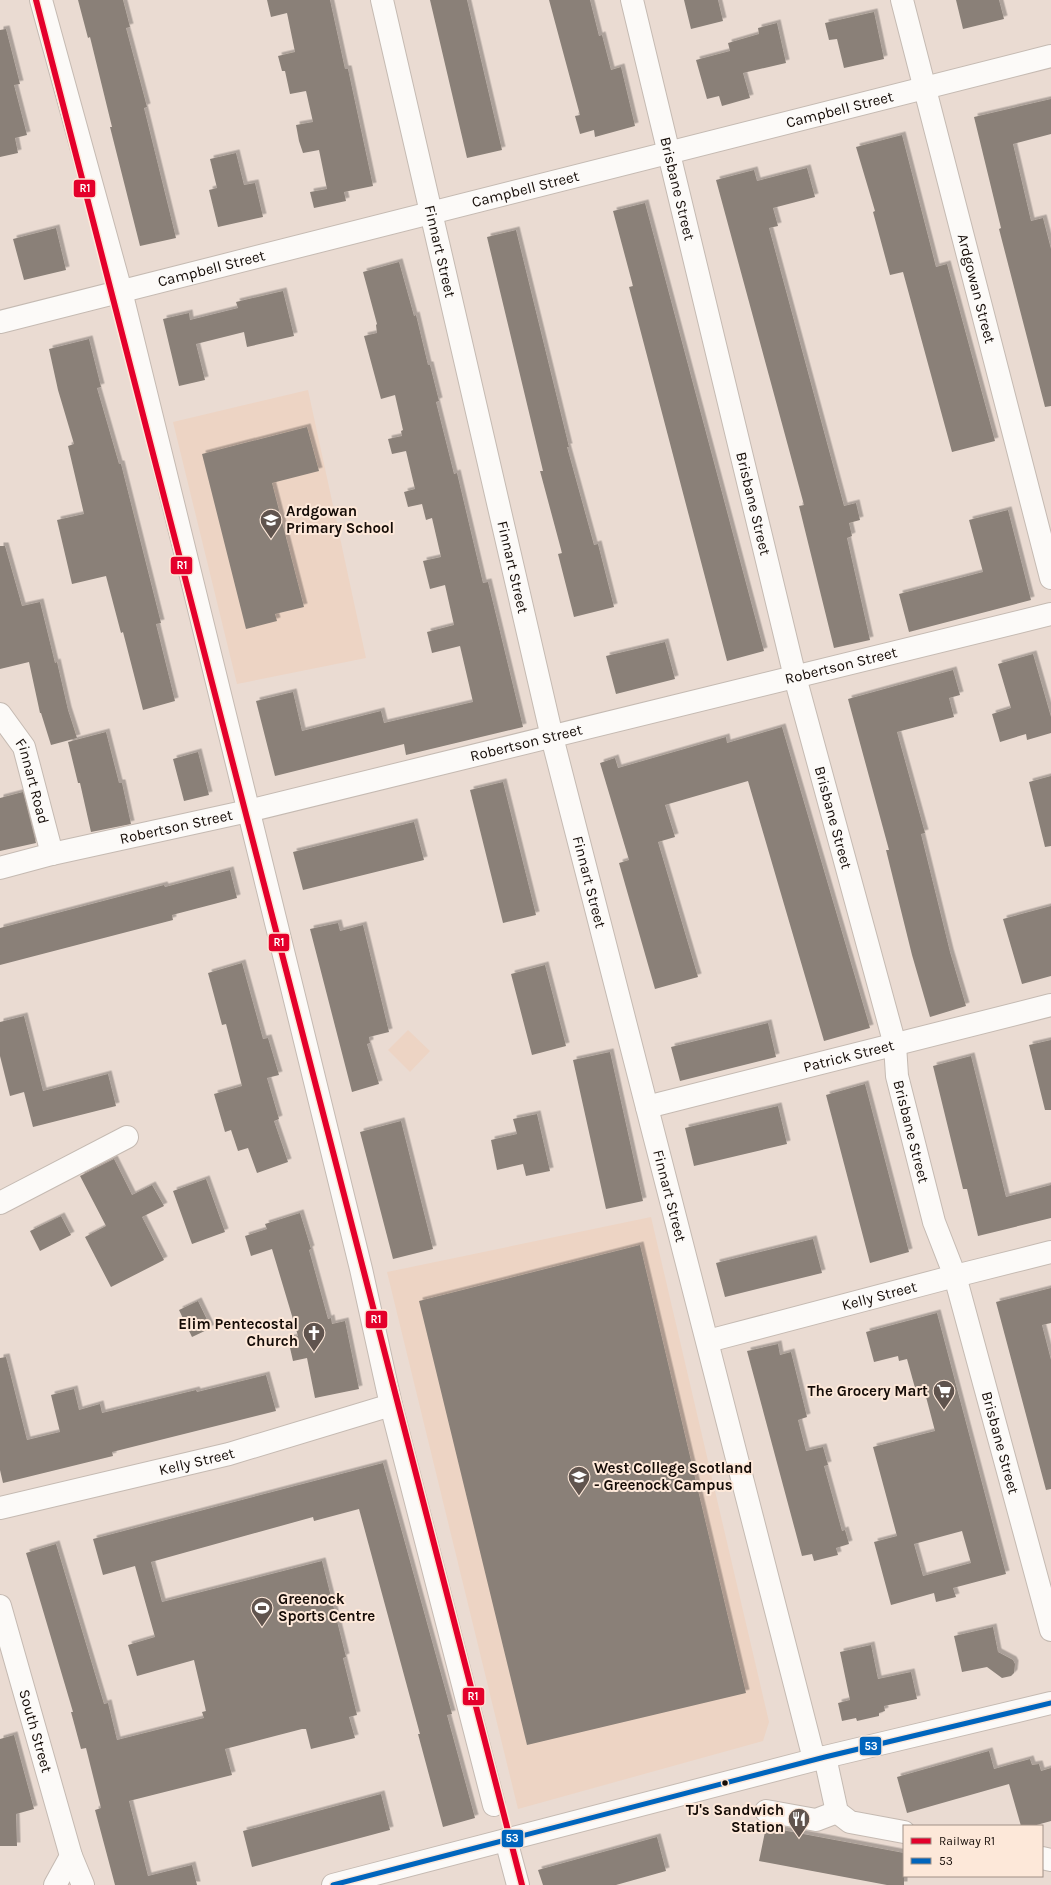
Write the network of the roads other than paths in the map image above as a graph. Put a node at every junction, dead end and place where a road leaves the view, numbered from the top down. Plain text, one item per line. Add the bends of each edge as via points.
1 (41, 0) edge
2 (382, 0) edge
3 (632, 0) edge
4 (902, 0) edge
5 (1051, 56) edge
6 (925, 88) junction
7 (669, 152) junction
8 (432, 213) junction
9 (121, 291) junction
10 (0, 322) edge
11 (1051, 578) edge
12 (1051, 614) edge
13 (795, 677) junction
14 (0, 714) edge
15 (552, 736) junction
16 (248, 811) junction
17 (52, 854) junction
18 (0, 868) edge
19 (1051, 1005) edge
20 (895, 1045) junction
21 (647, 1107) junction
22 (127, 1137) dead end
23 (0, 1203) edge
24 (1051, 1252) edge
25 (955, 1276) junction
26 (708, 1341) junction
27 (391, 1405) junction
28 (0, 1508) edge
29 (0, 1606) edge
30 (1051, 1630) edge
31 (1051, 1704) edge
32 (820, 1758) junction
33 (494, 1805) dead end
34 (766, 1811) dead end
35 (837, 1812) junction
36 (903, 1832) edge
37 (506, 1840) junction
38 (72, 1856) junction
39 (55, 1885) edge
40 (83, 1885) edge
41 (333, 1885) edge
42 (518, 1885) edge

1 - 9 street
2 - 8 street, Finnart Street
3 - 7 street, Brisbane Street
4 - 6 street, Ardgowan Street
5 - 6 street, Campbell Street
6 - 7 street, Campbell Street
6 - 11 street, Ardgowan Street
7 - 8 street, Campbell Street
7 - 13 street, Brisbane Street
8 - 9 street, Campbell Street
8 - 15 street, Finnart Street
9 - 10 street, Campbell Street
9 - 16 street
12 - 13 street, Robertson Street
13 - 15 street, Robertson Street
13 - 20 street, Brisbane Street
14 - 17 street, Finnart Road via 24,747
15 - 16 street, Robertson Street
15 - 21 street, Finnart Street
16 - 17 street, Robertson Street
16 - 27 street via 359,1262
17 - 18 street, Robertson Street
19 - 20 street, Patrick Street
20 - 21 street, Patrick Street
20 - 25 street, Brisbane Street via 897,1076 932,1215
21 - 26 street, Finnart Street
22 - 23 street
24 - 25 street, Kelly Street
25 - 26 street, Kelly Street
25 - 30 street, Brisbane Street
26 - 32 street, Finnart Street
27 - 28 street, Kelly Street via 229,1454
27 - 33 street
29 - 38 street, South Street
31 - 32 street
32 - 35 street, Finnart Street
32 - 37 street
34 - 35 street via 816,1820
35 - 36 street via 850,1822
37 - 41 street
37 - 42 street
38 - 39 street
38 - 40 street, South Street

